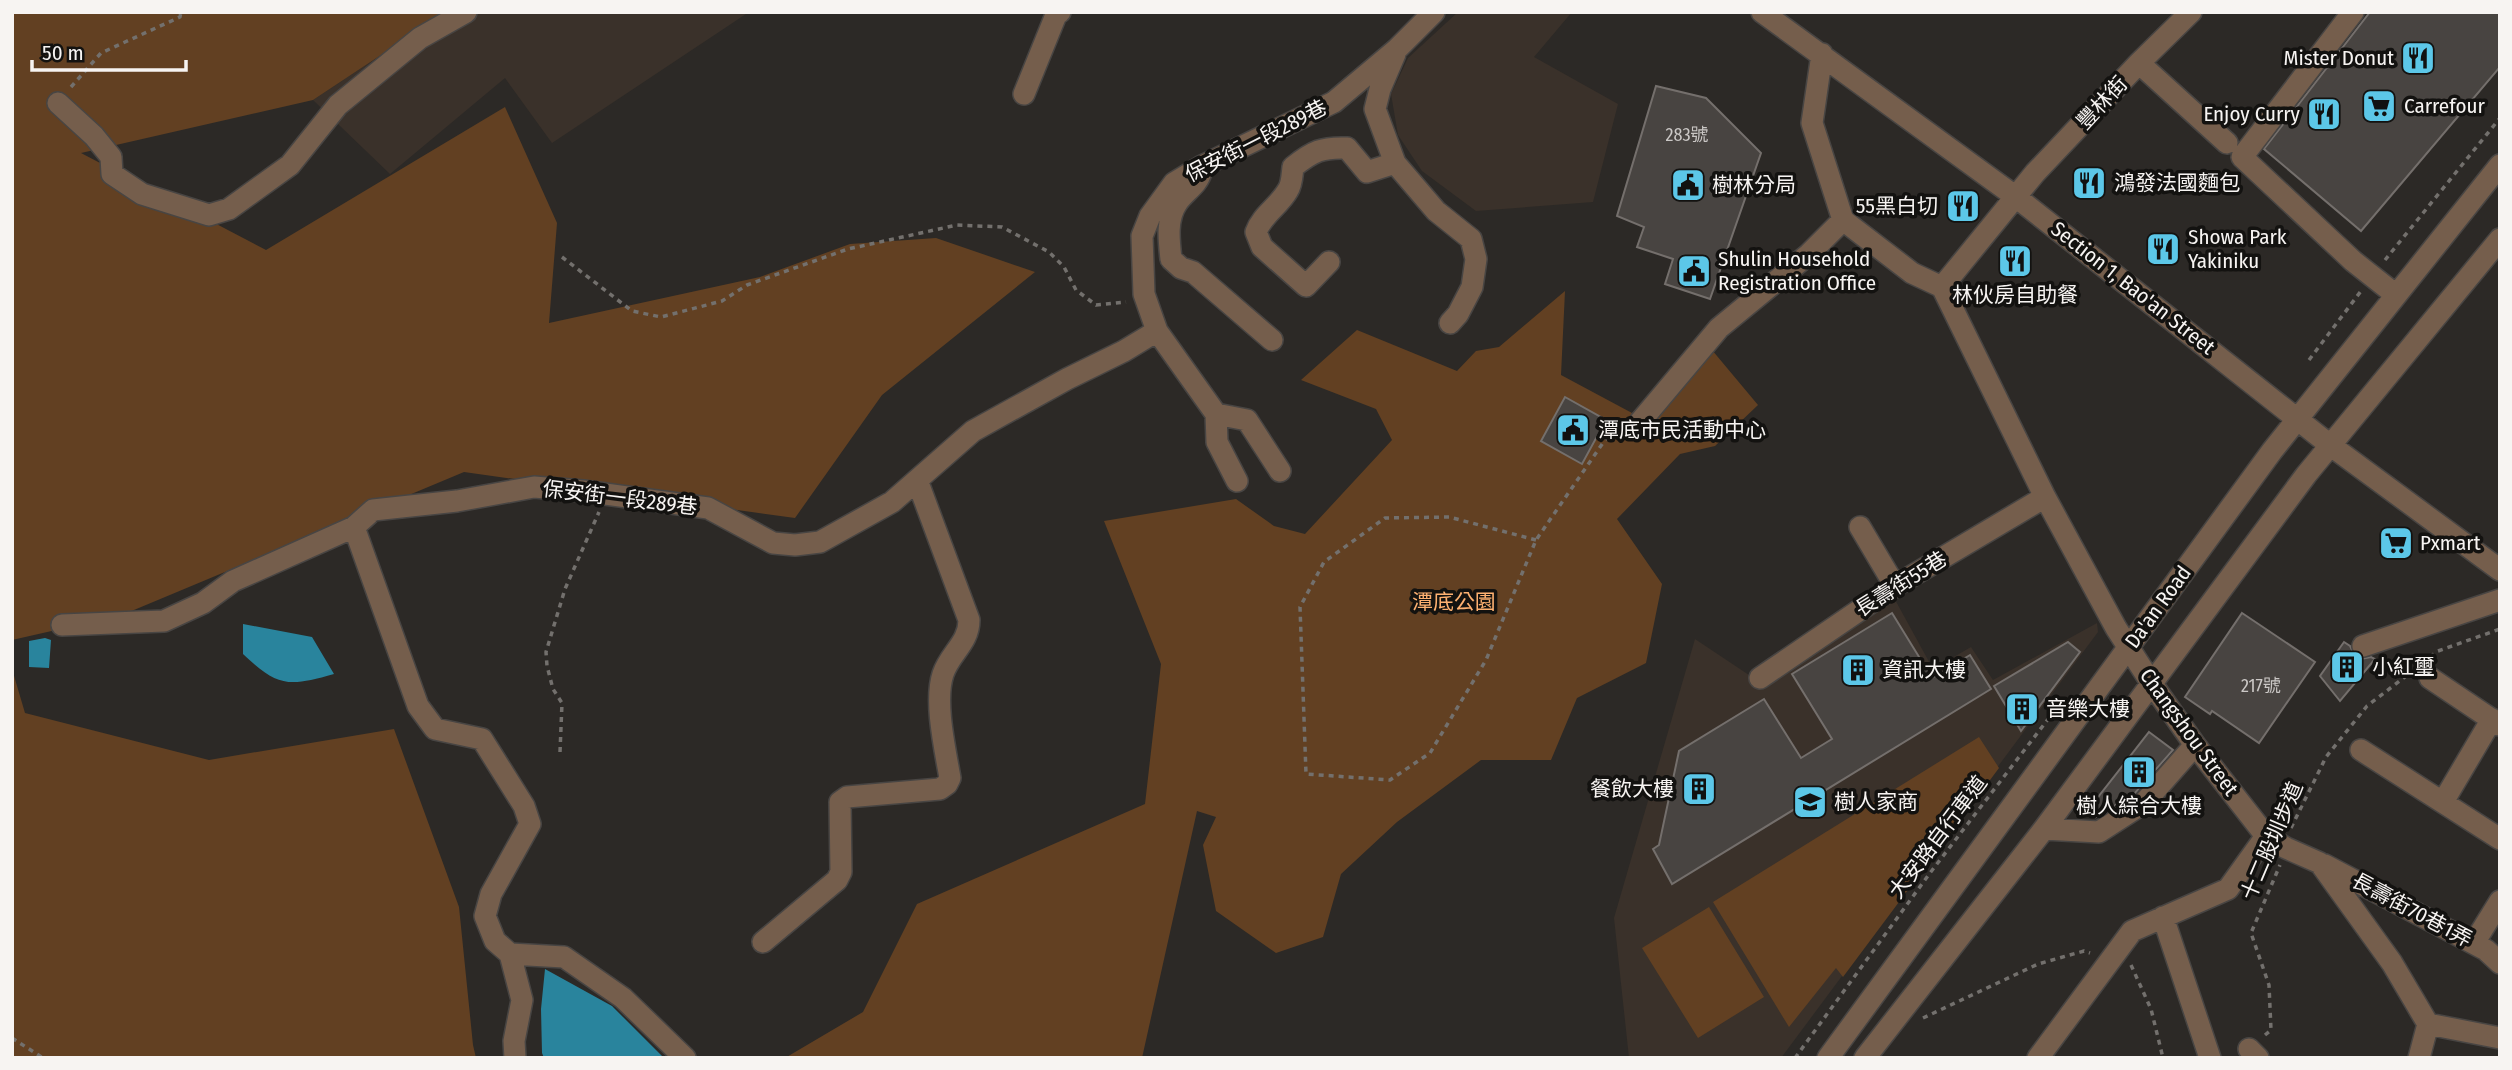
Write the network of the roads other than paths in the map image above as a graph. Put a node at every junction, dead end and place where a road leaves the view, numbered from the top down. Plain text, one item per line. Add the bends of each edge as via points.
1 (466, 12) edge
2 (1060, 12) edge
3 (1434, 12) edge
4 (2191, 12) edge
5 (2353, 12) edge
6 (1769, 14) edge
7 (1397, 49) junction
8 (1822, 54) junction
9 (2139, 63) junction
10 (1024, 93) dead end
11 (58, 103) road end
12 (2227, 143) dead end
13 (1395, 163) junction
14 (2500, 165) edge
15 (1202, 166) junction
16 (2016, 197) junction
17 (1843, 220) junction
18 (2500, 239) edge
19 (1329, 262) dead end
20 (1942, 287) junction
21 (2396, 295) junction
22 (1450, 323) dead end
23 (1157, 331) junction
24 (1272, 340) dead end
25 (1216, 414) junction
26 (2297, 419) junction
27 (1640, 422) road end
28 (2330, 445) junction
29 (1280, 471) dead end
30 (916, 480) junction
31 (1237, 481) dead end
32 (2045, 497) junction
33 (354, 527) junction
34 (1860, 527) dead end
35 (2500, 570) edge
36 (1895, 586) junction
37 (2500, 600) edge
38 (62, 625) dead end
39 (2363, 646) dead end
40 (2129, 648) junction
41 (2425, 668) road end
42 (1760, 678) dead end
43 (2152, 684) junction
44 (2496, 722) edge
45 (2195, 745) junction
46 (2361, 750) dead end
47 (2443, 802) junction
48 (2044, 829) junction
49 (2266, 836) junction
50 (2500, 839) edge
51 (2320, 863) junction
52 (2500, 901) edge
53 (2162, 917) junction
54 (763, 942) dead end
55 (2474, 943) junction
56 (510, 954) junction
57 (2500, 962) edge
58 (2428, 1024) junction
59 (1847, 1032) junction
60 (2500, 1038) edge
61 (1875, 1054) edge
62 (515, 1058) edge
63 (685, 1058) edge
64 (1828, 1058) edge
65 (2038, 1058) edge
66 (2210, 1058) edge
67 (2419, 1058) edge

1 - 11 street via 421,38 338,105 290,165 229,209 209,215 142,194 112,174 111,157
2 - 10 street
3 - 7 street, 保安街一段289巷
4 - 9 street, 豐林街
5 - 21 street via 2242,157
6 - 8 street, Section 1, Bao'an Street
7 - 13 street via 1375,108
7 - 15 street, 保安街一段289巷 via 1334,102
8 - 16 street, Section 1, Bao'an Street
8 - 17 street via 1812,123
9 - 12 street
9 - 16 street, 豐林街
13 - 19 street via 1367,172 1347,148 1329,147 1310,153 1293,167 1290,188 1256,232 1262,247 1307,286
13 - 22 street via 1436,211 1471,239 1476,259 1472,287
14 - 21 street, Da'an Road
15 - 23 street, 保安街一段289巷 via 1174,183 1142,236 1144,294
15 - 24 street via 1199,178 1176,205 1168,233 1171,259 1193,272
16 - 20 street
16 - 26 street, Section 1, Bao'an Street
17 - 20 street via 1912,273
17 - 27 street via 1718,328
18 - 28 street, Da'an Road
20 - 32 street, Changshou Street
21 - 26 street, Da'an Road
23 - 25 street
23 - 30 street, 保安街一段289巷 via 973,431
25 - 29 street via 1247,420
25 - 31 street via 1217,442
26 - 28 street, Section 1, Bao'an Street
26 - 40 street, Da'an Road
28 - 35 street, Section 1, Bao'an Street
28 - 43 street, Da'an Road
30 - 33 street, 保安街一段289巷 via 892,502 820,542 795,545 773,543 708,508 534,487 373,510
30 - 54 street via 969,620 969,634 942,676 941,720 950,778 940,789 847,797 840,802 841,873
32 - 36 street, 長壽街55巷
32 - 40 street, Changshou Street
33 - 38 street, 保安街一段289巷 via 233,581 203,603 164,621
33 - 56 street via 418,706 435,729 482,739 524,806 530,824 491,894 485,916 495,941
34 - 36 street
36 - 42 street, 長壽街55巷
37 - 39 street
40 - 43 street, Changshou Street
40 - 59 street, Da'an Road
41 - 44 street
43 - 45 street, Changshou Street
43 - 48 street, Da'an Road
44 - 47 street
45 - 48 street via 2144,803 2099,832
45 - 49 street, Changshou Street
46 - 47 street
47 - 50 street
48 - 61 street, Da'an Road
49 - 51 street, Changshou Street
49 - 53 street via 2228,889
51 - 55 street, 長壽街70巷1弄
51 - 58 street via 2392,963
52 - 55 street
53 - 65 street via 2132,931
53 - 66 street
55 - 57 street, 長壽街70巷1弄
56 - 62 street via 522,1000
56 - 63 street via 564,957 623,998
58 - 60 street
58 - 67 street
59 - 61 street
59 - 64 street, Da'an Road

